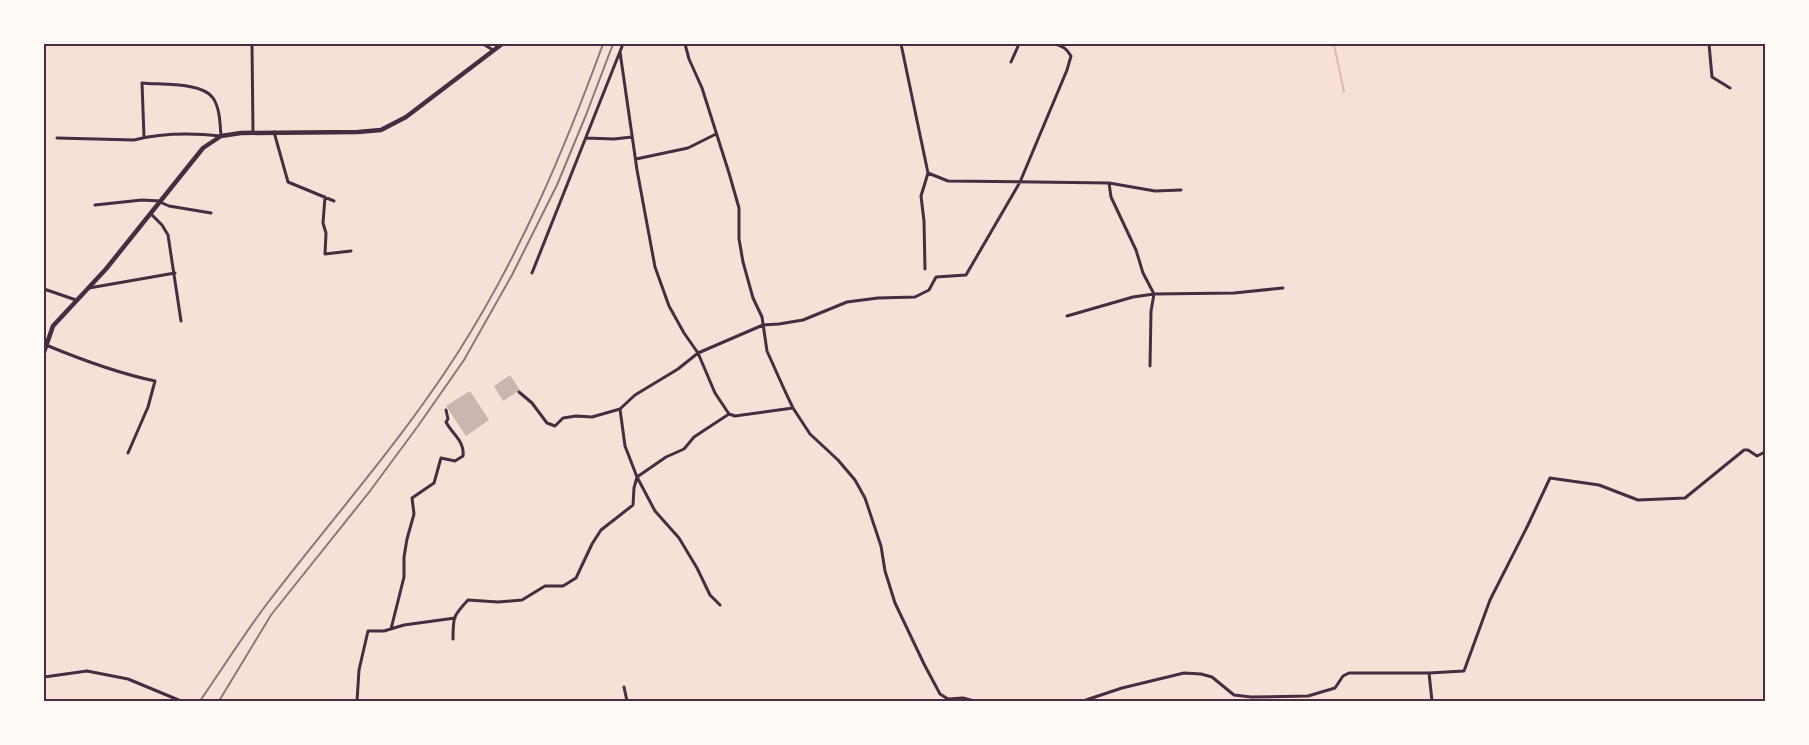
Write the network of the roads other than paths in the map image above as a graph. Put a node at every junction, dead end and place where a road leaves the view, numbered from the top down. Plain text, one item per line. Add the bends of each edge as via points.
1 (252, 44) edge
2 (483, 44) edge
3 (502, 44) edge
4 (623, 44) edge
5 (685, 44) edge
6 (901, 44) edge
7 (1019, 44) edge
8 (1055, 44) edge
9 (1066, 44) edge
10 (1709, 44) edge
11 (1061, 45) junction
12 (493, 50) junction
13 (620, 52) junction
14 (1011, 62) dead end
15 (1730, 88) dead end
16 (253, 132) junction
17 (274, 132) junction
18 (716, 134) junction
19 (221, 136) junction
20 (144, 137) junction
21 (632, 137) junction
22 (57, 138) dead end
23 (586, 138) junction
24 (636, 159) junction
25 (928, 173) junction
26 (1020, 182) junction
27 (1109, 183) junction
28 (1181, 190) dead end
29 (324, 197) junction
30 (334, 201) dead end
31 (160, 202) junction
32 (95, 205) dead end
33 (211, 213) dead end
34 (150, 214) junction
35 (352, 251) dead end
36 (925, 269) dead end
37 (175, 273) junction
38 (532, 273) dead end
39 (87, 288) junction
40 (1283, 288) dead end
41 (44, 289) edge
42 (1154, 294) junction
43 (76, 300) junction
44 (1067, 316) dead end
45 (182, 321) dead end
46 (763, 325) junction
47 (46, 345) junction
48 (44, 352) edge
49 (698, 353) junction
50 (1150, 366) dead end
51 (519, 392) dead end
52 (793, 408) junction
53 (620, 409) junction
54 (446, 410) dead end
55 (729, 414) junction
56 (1765, 452) edge
57 (128, 453) dead end
58 (637, 477) junction
59 (720, 605) dead end
60 (455, 618) junction
61 (391, 629) junction
62 (453, 639) dead end
63 (1429, 673) junction
64 (44, 677) edge
65 (624, 687) dead end
66 (181, 701) edge
67 (358, 701) edge
68 (627, 701) edge
69 (974, 701) edge
70 (1083, 701) edge
71 (1432, 701) edge

1 - 16 street
2 - 12 street
3 - 12 main road
4 - 13 street
5 - 18 street
6 - 25 street
7 - 14 street
8 - 11 street
9 - 11 street
10 - 15 street via 1712,77
11 - 26 street via 1071,56 1068,70
12 - 17 main road via 406,117 381,130
13 - 21 street
13 - 23 street
16 - 17 main road
16 - 19 main road
17 - 29 street via 288,182
18 - 24 street via 688,148
18 - 46 street via 739,208 743,262
19 - 20 street
19 - 20 street via 217,107 206,91 195,87 142,84
19 - 31 main road via 203,148
20 - 22 street via 134,140
21 - 23 street
21 - 24 street
23 - 38 street
24 - 49 street via 655,268 668,306
25 - 26 street via 948,180
25 - 36 street via 921,196
26 - 27 street
26 - 46 street via 966,275 936,277 929,290 915,297 847,302 803,320
27 - 28 street via 1155,191
27 - 42 street via 1111,197
29 - 30 street
29 - 35 street via 325,254
31 - 32 street via 142,200
31 - 33 street
31 - 34 main road
34 - 37 street via 168,235
34 - 39 main road
37 - 39 street
37 - 45 street
39 - 43 main road
40 - 42 street via 1234,293
41 - 43 street
42 - 44 street
42 - 50 street via 1150,311
43 - 47 main road via 53,326
46 - 49 street
46 - 52 street via 768,351
47 - 48 main road
47 - 57 street via 97,366 155,381
49 - 53 street via 678,369 635,394
49 - 55 street via 715,393
51 - 53 street via 532,403 547,424 555,426 563,418 592,417
52 - 55 street via 735,416
52 - 69 street via 810,434 838,460 865,498 895,603 940,694 948,699
53 - 58 street via 625,446
54 - 61 street via 446,422 462,444 463,456 455,461 441,458 434,483 412,498 414,514 407,538 404,577
55 - 58 street via 694,437 684,449
56 - 63 street via 1757,456 1744,450 1685,498 1638,500 1599,484 1550,478 1490,600 1464,671
58 - 59 street via 655,511 679,538 710,595
58 - 60 street via 633,506 602,530 576,578 563,586 545,586 522,600 468,600
60 - 61 street
60 - 62 street
61 - 67 street via 368,631 359,670
63 - 70 street via 1349,673 1335,688 1308,696 1251,697 1234,695 1212,678 1201,674 1184,673
63 - 71 street
64 - 66 street via 87,671 128,679
65 - 68 street

